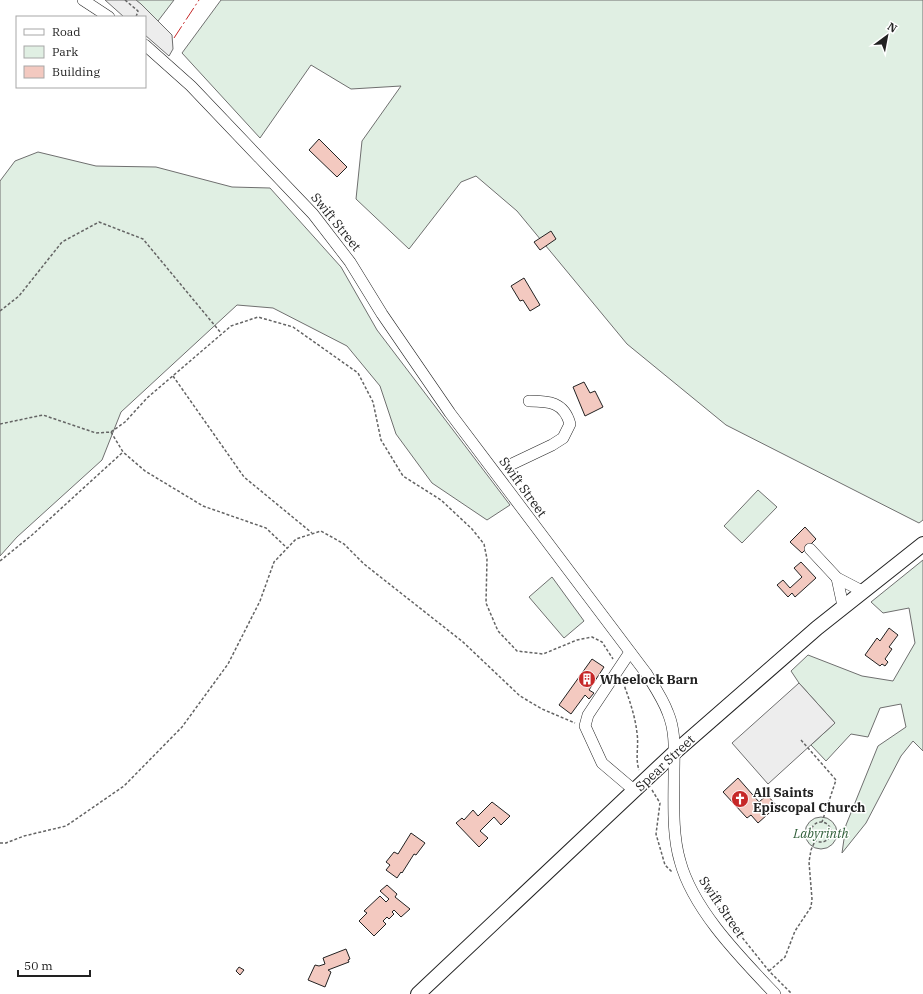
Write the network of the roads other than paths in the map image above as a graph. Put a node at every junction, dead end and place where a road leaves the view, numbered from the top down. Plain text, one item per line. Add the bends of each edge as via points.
1 (83, 0) edge
2 (107, 16) edge
3 (146, 46) edge
4 (529, 401) dead end
5 (512, 464) dead end
6 (923, 544) edge
7 (810, 549) dead end
8 (837, 578) junction
9 (862, 591) junction
10 (844, 606) junction
11 (630, 652) junction
12 (675, 752) junction
13 (640, 786) junction
14 (418, 994) edge
15 (775, 994) edge

1 - 2 street
3 - 11 street, Swift Street via 191,86 313,214 350,262 382,314 450,413
4 - 5 street via 546,401 560,406 567,414 570,424 563,438
6 - 9 main road, Spear Street
7 - 8 street
8 - 9 street
8 - 10 street
9 - 10 main road, Spear Street
10 - 12 main road, Spear Street
11 - 12 street, Swift Street via 660,695 673,730
11 - 13 street via 588,715 585,726 602,763
12 - 13 main road, Spear Street
12 - 15 street, Swift Street via 675,833 680,861 689,886 702,908 738,955
13 - 14 main road, Spear Street

